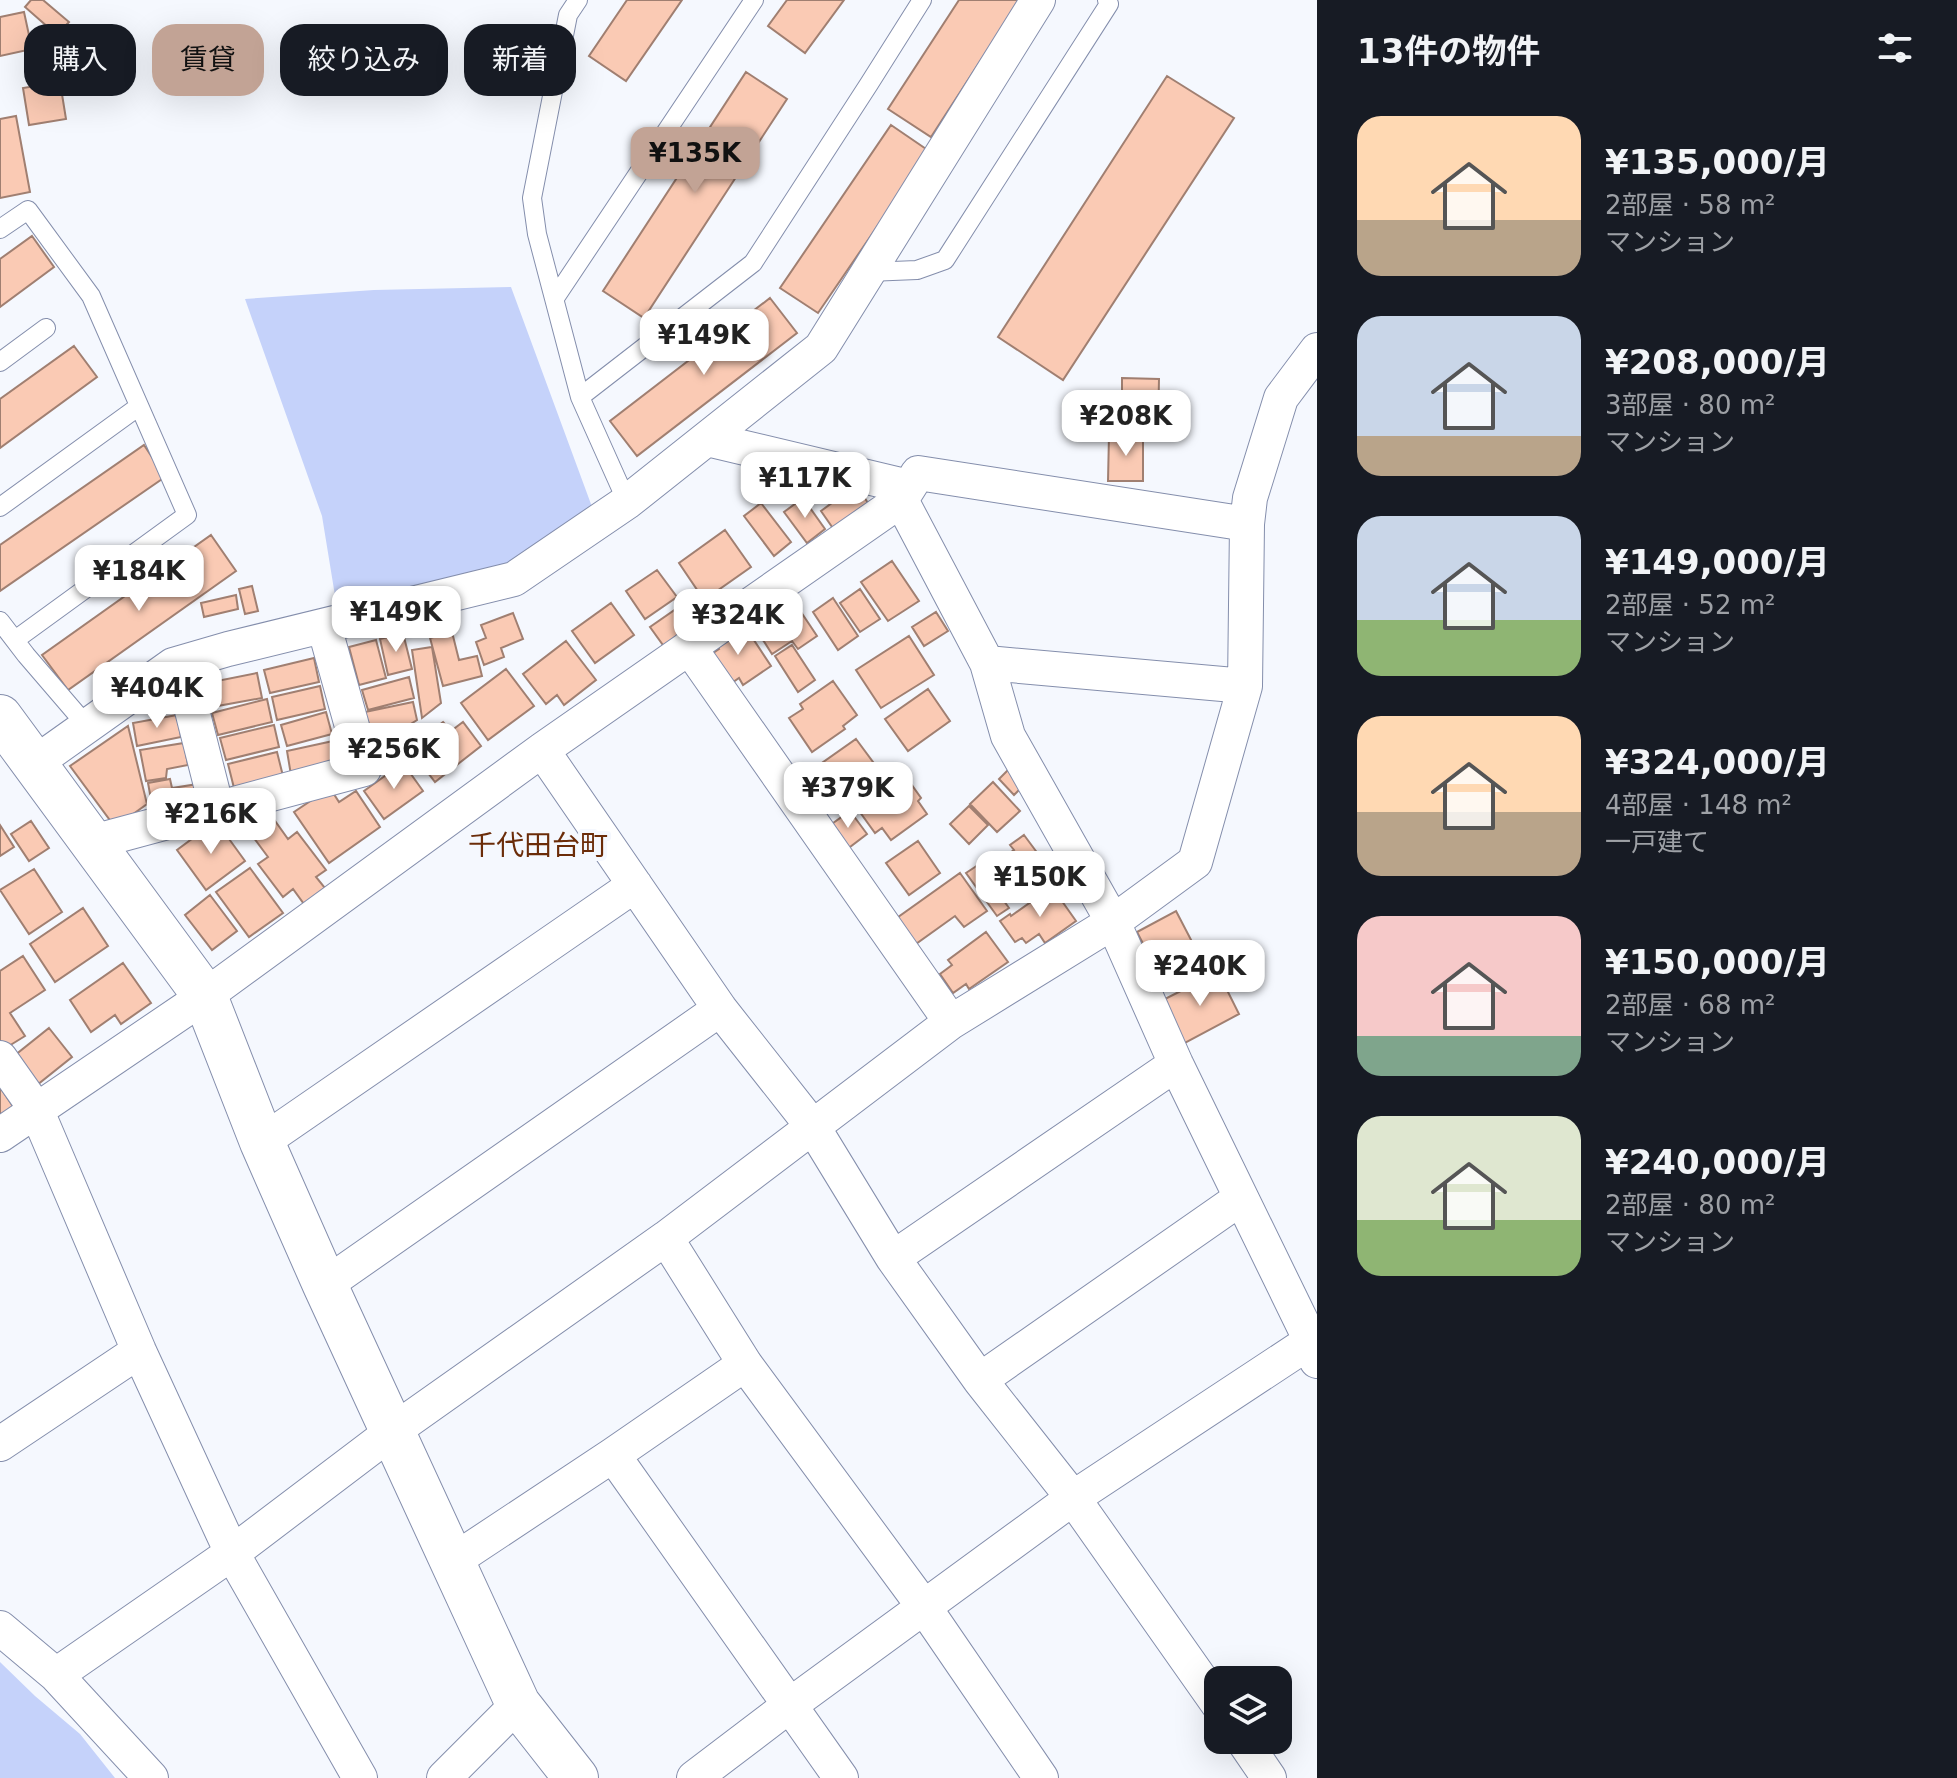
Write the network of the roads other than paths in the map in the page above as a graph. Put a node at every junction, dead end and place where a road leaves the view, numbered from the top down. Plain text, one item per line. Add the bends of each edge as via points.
1 (578, 0) edge
2 (754, 0) edge
3 (922, 0) edge
4 (1038, 0) edge
5 (1107, 0) edge
6 (0, 229) edge
7 (868, 272) junction
8 (555, 298) junction
9 (46, 328) dead end
10 (1317, 350) edge
11 (0, 362) edge
12 (580, 397) junction
13 (138, 407) junction
14 (707, 439) junction
15 (905, 494) junction
16 (627, 502) junction
17 (0, 507) edge
18 (1247, 524) junction
19 (0, 621) edge
20 (324, 626) junction
21 (15, 640) junction
22 (689, 647) junction
23 (180, 663) junction
24 (987, 663) junction
25 (1245, 686) junction
26 (0, 717) edge
27 (87, 726) junction
28 (542, 750) junction
29 (35, 763) junction
30 (217, 809) junction
31 (93, 842) junction
32 (635, 885) junction
33 (1113, 922) junction
34 (205, 996) junction
35 (720, 1009) junction
36 (951, 1022) junction
37 (0, 1058) edge
38 (1176, 1064) junction
39 (36, 1109) junction
40 (813, 1127) junction
41 (0, 1135) edge
42 (262, 1142) junction
43 (1241, 1198) junction
44 (666, 1238) junction
45 (893, 1258) junction
46 (325, 1285) junction
47 (139, 1351) junction
48 (1314, 1351) edge
49 (745, 1364) junction
50 (980, 1380) junction
51 (393, 1431) junction
52 (0, 1444) edge
53 (613, 1455) junction
54 (1073, 1498) junction
55 (232, 1553) junction
56 (453, 1561) junction
57 (924, 1607) junction
58 (0, 1628) edge
59 (56, 1675) junction
60 (1204, 1684) edge
61 (518, 1704) junction
62 (790, 1705) junction
63 (1253, 1754) edge
64 (151, 1778) edge
65 (360, 1778) edge
66 (444, 1778) edge
67 (576, 1778) edge
68 (694, 1778) edge
69 (841, 1778) edge
70 (1041, 1778) edge
71 (1269, 1778) edge

1 - 8 lane via 568,15 532,198
2 - 8 lane
3 - 12 lane via 753,263
4 - 7 street
5 - 7 lane via 945,260 917,270
6 - 13 lane via 28,210 91,296
7 - 14 street via 821,348
8 - 12 lane
9 - 11 lane
10 - 18 street via 1281,398
12 - 16 lane
13 - 17 lane
13 - 21 lane via 187,515
14 - 15 street
14 - 16 street
15 - 18 street via 918,473
15 - 22 street
15 - 24 street
16 - 20 street via 514,579
18 - 25 street
19 - 21 lane
20 - 23 street
20 - 30 street via 364,769
21 - 27 lane
22 - 28 street
22 - 36 street
23 - 27 street
23 - 30 street
24 - 25 street
24 - 33 street via 1008,736
25 - 33 street via 1195,862
26 - 29 street
27 - 29 street
28 - 32 street
28 - 34 street
29 - 31 street
30 - 31 street
31 - 34 street
32 - 35 street
32 - 42 street
33 - 36 street
33 - 38 street
34 - 39 street
34 - 42 street
35 - 40 street
35 - 46 street
36 - 40 street
37 - 39 street
38 - 43 street
38 - 45 street
39 - 41 street
39 - 47 street
40 - 44 street
40 - 45 street
42 - 46 street
43 - 48 street
43 - 50 street
44 - 49 street
44 - 51 street
45 - 50 street
46 - 51 street
47 - 52 street
47 - 55 street
48 - 54 street
49 - 53 street
49 - 57 street
50 - 54 street
51 - 55 street
51 - 56 street
53 - 56 street
53 - 62 street
54 - 57 street
54 - 60 street
55 - 59 street
55 - 65 street
56 - 61 street
57 - 62 street
57 - 70 street
58 - 59 street
59 - 64 street
61 - 66 street
61 - 67 street
62 - 68 street
62 - 69 street
63 - 71 street

